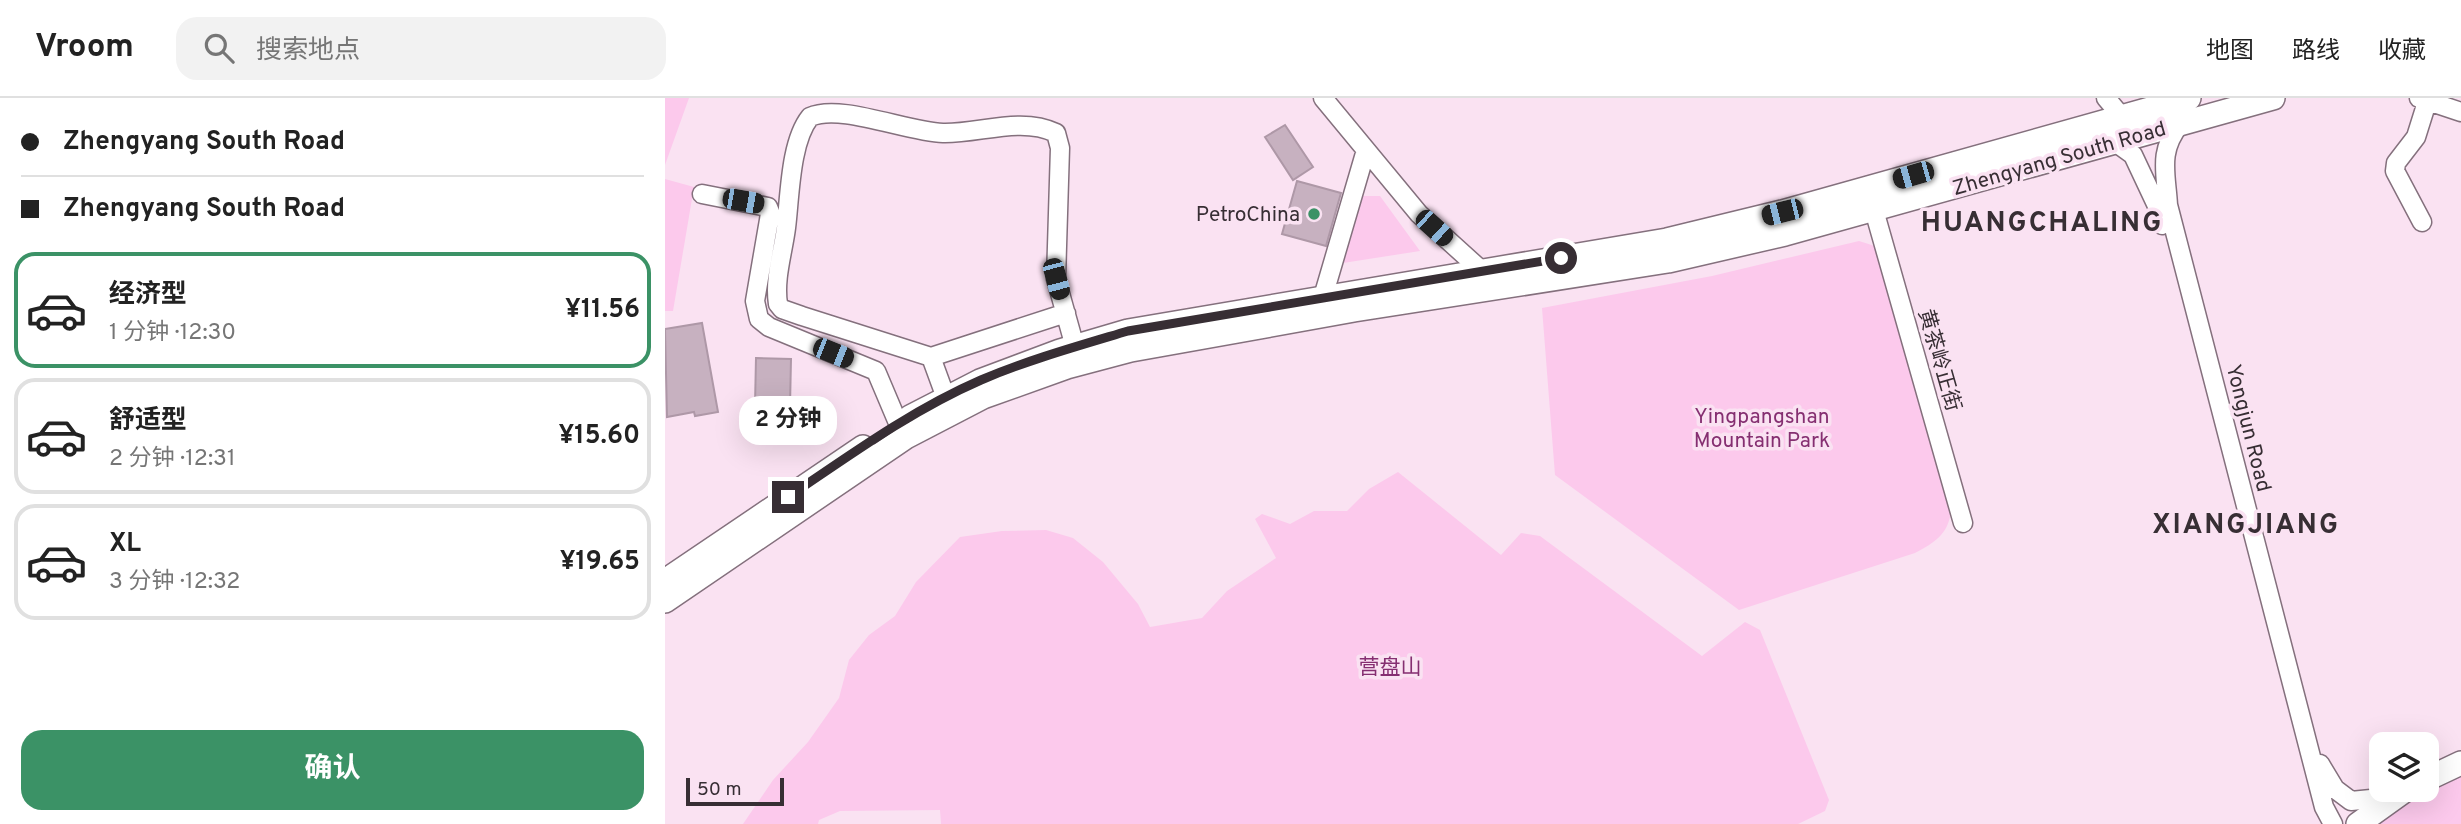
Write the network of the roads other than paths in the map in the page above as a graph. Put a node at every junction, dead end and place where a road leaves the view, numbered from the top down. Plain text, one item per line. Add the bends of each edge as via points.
1 (1323, 98) edge
2 (2106, 98) edge
3 (2189, 98) edge
4 (2273, 98) edge
5 (2423, 100) edge
6 (2461, 112) edge
7 (2122, 117) junction
8 (2180, 124) junction
9 (2115, 142) junction
10 (1366, 150) junction
11 (702, 194) dead end
12 (1874, 210) junction
13 (2422, 222) dead end
14 (1482, 271) junction
15 (1322, 297) junction
16 (1066, 313) junction
17 (1075, 347) junction
18 (931, 357) junction
19 (946, 398) junction
20 (898, 423) junction
21 (1963, 523) dead end
22 (665, 581) edge
23 (665, 601) edge
24 (2305, 735) junction
25 (2461, 749) edge
26 (2439, 759) edge
27 (2461, 763) edge
28 (2439, 773) edge
29 (2369, 796) edge
30 (2369, 801) edge
31 (2389, 802) edge
32 (2322, 824) edge
33 (2333, 824) edge
34 (2339, 824) edge
35 (2358, 824) edge

1 - 10 street
2 - 7 street
3 - 7 main road, Zhengyang South Road
4 - 8 main road, Zhengyang South Road
5 - 6 street
5 - 13 street via 2416,137 2395,171
7 - 14 main road, Zhengyang South Road via 1667,240
8 - 9 main road, Zhengyang South Road
8 - 24 street, Yongjun Road via 2168,139 2164,156 2168,205
9 - 12 main road, Zhengyang South Road
9 - 32 street, Yongjun Road via 2133,155 2157,206
10 - 14 street via 1419,214
10 - 15 street
11 - 20 street via 768,207 755,301 758,319 876,371
12 - 21 street, 黄茶岭正街
12 - 23 main road, Zhengyang South Road via 1668,261 1131,350 1067,367 983,397 906,437
14 - 15 main road, Zhengyang South Road
15 - 17 main road, Zhengyang South Road via 1128,331
16 - 17 street
16 - 18 street
16 - 18 street via 1056,279 1060,148 1056,133 1026,126 943,133 817,113 801,132 794,165 778,303 782,309
17 - 19 main road, Zhengyang South Road
18 - 19 street
19 - 20 main road, Zhengyang South Road
20 - 22 main road, Zhengyang South Road
24 - 29 street via 2335,789 2351,801
24 - 33 street, Yongjun Road
25 - 26 main road
27 - 28 main road
30 - 34 main road
31 - 35 main road

